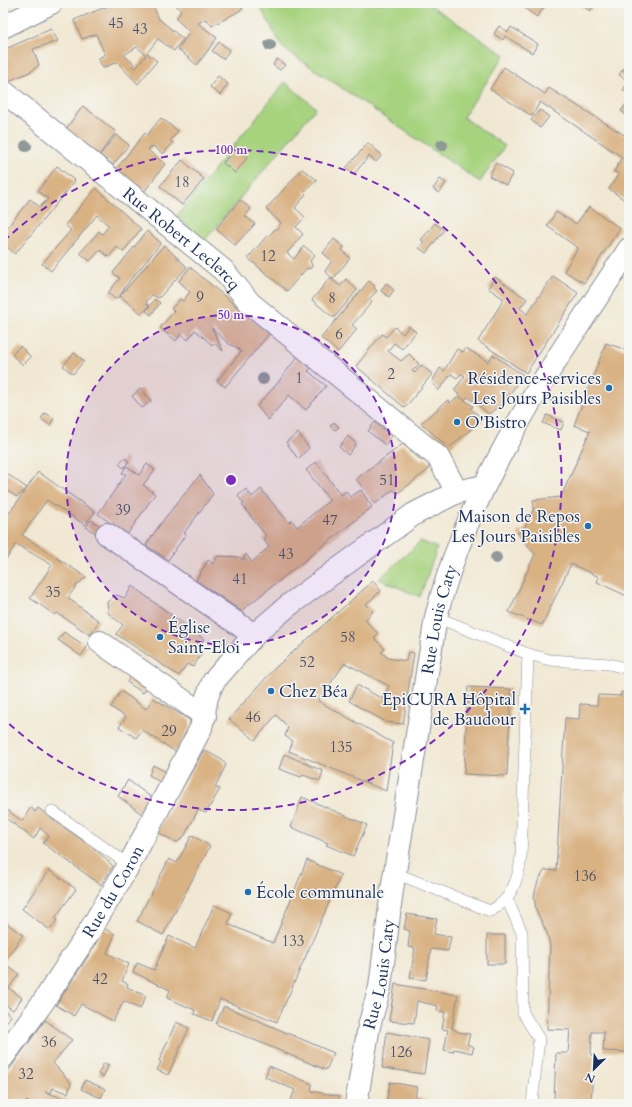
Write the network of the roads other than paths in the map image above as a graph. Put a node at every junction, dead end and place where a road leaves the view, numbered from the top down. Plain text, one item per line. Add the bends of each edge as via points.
1 (51, 3) edge
2 (3, 27) edge
3 (3, 91) edge
4 (629, 249) edge
5 (484, 486) junction
6 (457, 492) junction
7 (107, 534) dead end
8 (436, 617) junction
9 (254, 635) junction
10 (100, 642) dead end
11 (528, 654) junction
12 (629, 669) edge
13 (205, 716) junction
14 (52, 811) dead end
15 (129, 865) junction
16 (395, 873) junction
17 (507, 899) junction
18 (3, 1057) edge
19 (356, 1104) edge
20 (532, 1104) edge

1 - 2 street
3 - 6 street, Rue Robert Leclercq via 223,270 250,303 438,457
4 - 5 street, Rue Louis Caty via 524,410
5 - 6 street, Rue du Coron
5 - 8 street, Rue Louis Caty via 445,580
6 - 9 street, Rue du Coron via 414,514 289,605
7 - 9 street
8 - 11 lane
8 - 16 street, Rue Louis Caty
9 - 13 street, Rue du Coron via 213,682 207,697
10 - 13 street
11 - 12 lane via 550,660 609,664
11 - 17 lane via 521,858 516,880
13 - 15 street, Rue du Coron
14 - 15 lane
15 - 18 street, Rue du Coron via 87,935
16 - 17 lane via 490,911
16 - 19 street, Rue Louis Caty via 380,987 369,1026
17 - 20 lane via 522,933 523,1013 539,1039

